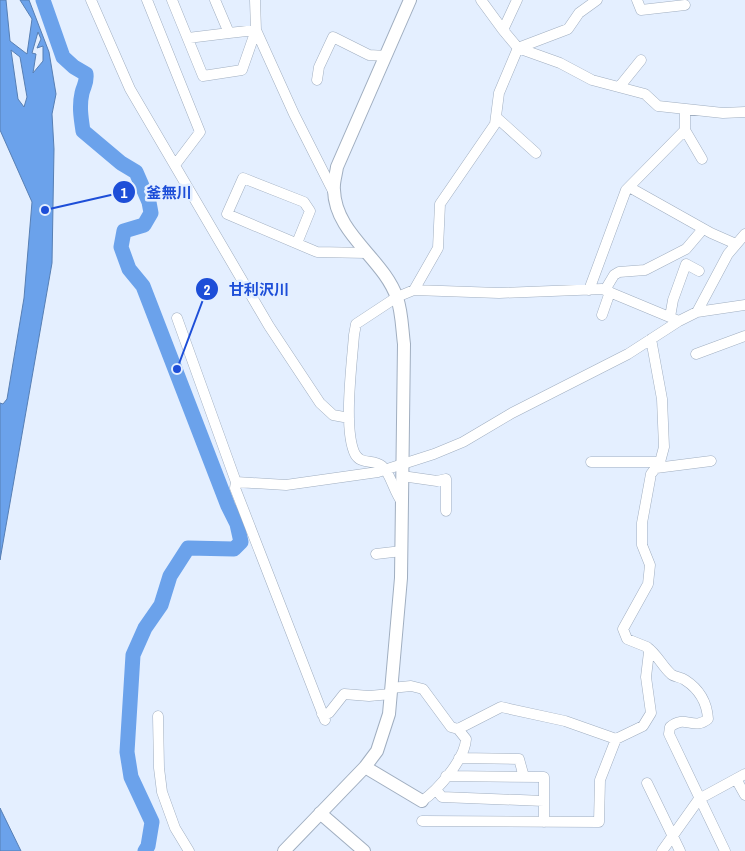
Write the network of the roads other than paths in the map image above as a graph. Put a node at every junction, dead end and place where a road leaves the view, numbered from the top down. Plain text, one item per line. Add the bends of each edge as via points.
1 (91, 0) edge
2 (147, 0) edge
3 (172, 0) edge
4 (215, 0) edge
5 (255, 0) edge
6 (410, 0) edge
7 (481, 0) edge
8 (517, 0) edge
9 (597, 0) edge
10 (637, 0) edge
11 (685, 4) dead end
12 (256, 30) junction
13 (503, 30) junction
14 (229, 33) junction
15 (188, 38) junction
16 (518, 48) junction
17 (386, 56) junction
18 (641, 60) dead end
19 (317, 80) dead end
20 (620, 86) junction
21 (685, 108) junction
22 (745, 112) edge
23 (496, 117) junction
24 (685, 130) junction
25 (536, 153) dead end
26 (702, 159) dead end
27 (175, 165) junction
28 (629, 187) junction
29 (333, 191) junction
30 (703, 229) junction
31 (745, 234) edge
32 (297, 243) junction
33 (736, 244) junction
34 (367, 253) junction
35 (699, 271) dead end
36 (414, 290) junction
37 (589, 290) junction
38 (608, 291) junction
39 (397, 297) junction
40 (745, 305) edge
41 (697, 312) junction
42 (602, 315) dead end
43 (177, 318) dead end
44 (675, 319) junction
45 (745, 336) edge
46 (651, 339) junction
47 (696, 354) dead end
48 (349, 418) junction
49 (711, 461) dead end
50 (591, 462) dead end
51 (402, 463) junction
52 (658, 465) junction
53 (386, 469) junction
54 (402, 476) junction
55 (236, 482) junction
56 (402, 502) junction
57 (446, 511) dead end
58 (402, 551) junction
59 (376, 554) dead end
60 (647, 647) junction
61 (391, 691) junction
62 (158, 716) dead end
63 (458, 729) junction
64 (616, 739) junction
65 (459, 758) junction
66 (365, 767) junction
67 (446, 776) junction
68 (524, 777) junction
69 (741, 777) edge
70 (647, 783) dead end
71 (436, 791) junction
72 (745, 795) edge
73 (699, 799) junction
74 (544, 801) junction
75 (422, 802) joint
76 (320, 813) junction
77 (422, 821) dead end
78 (544, 822) junction
79 (673, 836) junction
80 (189, 851) edge
81 (284, 851) edge
82 (364, 851) edge
83 (662, 851) edge
84 (680, 851) edge
85 (725, 851) edge

1 - 27 street via 130,88
2 - 27 street via 200,132
3 - 15 street
4 - 14 street
5 - 12 street
6 - 17 street
7 - 13 street
8 - 13 street
9 - 16 street via 579,13 568,29
10 - 11 street via 641,10
12 - 14 street
12 - 15 street via 242,70 203,76
12 - 29 street
13 - 16 street
14 - 15 street
16 - 20 street via 560,63 592,80
16 - 23 street via 499,93
17 - 19 street via 369,55 333,37 319,67
17 - 29 street via 337,167
18 - 20 street
20 - 21 street via 646,94 658,106
21 - 22 street
21 - 24 street
23 - 25 street
23 - 36 street via 487,136 440,204 438,248
24 - 26 street
24 - 28 street
27 - 48 street via 264,318 320,403 334,415
28 - 30 street
28 - 37 street
29 - 34 street via 344,223
30 - 33 street
30 - 38 street via 686,249 645,270 614,275
31 - 33 street
32 - 32 street via 227,214 243,178 304,202 310,211
32 - 34 street via 317,252
33 - 41 street via 710,284
34 - 39 street
35 - 44 street via 686,264 673,300
36 - 37 street via 499,293
36 - 39 street
37 - 38 street
38 - 42 street
38 - 44 street
39 - 48 street via 356,324
39 - 51 street via 404,344
40 - 41 street
41 - 44 street
43 - 55 street
44 - 46 street
45 - 47 street
46 - 51 street via 463,442
46 - 52 street via 662,399 664,447
48 - 53 street via 356,456
49 - 52 street
50 - 52 street
51 - 53 street
51 - 54 street
52 - 60 street via 651,474 642,523 642,544 650,565 650,577 623,629 626,638
53 - 55 street via 286,485
53 - 56 street via 394,492
54 - 56 street
54 - 57 street via 437,481 446,479
55 - 61 street via 234,488 324,717 344,694 369,696
56 - 58 street
58 - 59 street
58 - 61 street
60 - 64 street via 646,677 651,713 642,726
60 - 73 street via 672,675 684,679 696,689 708,711 708,719 702,724 682,720 670,727 670,734
61 - 63 street via 412,686 423,689 452,726
61 - 66 street via 384,734
62 - 80 street via 162,792 175,828
63 - 64 street via 501,707 566,721
63 - 65 street via 466,739
64 - 78 street via 600,780 599,822
65 - 67 street
65 - 68 street via 519,759
66 - 75 street
66 - 76 street
67 - 68 street
67 - 71 street
68 - 74 street via 544,777
69 - 72 street
69 - 73 street
70 - 79 street
71 - 74 street via 442,797
71 - 75 street
73 - 79 street
73 - 85 street
74 - 78 street
76 - 81 street
76 - 82 street
77 - 78 street
79 - 83 street
79 - 84 street

